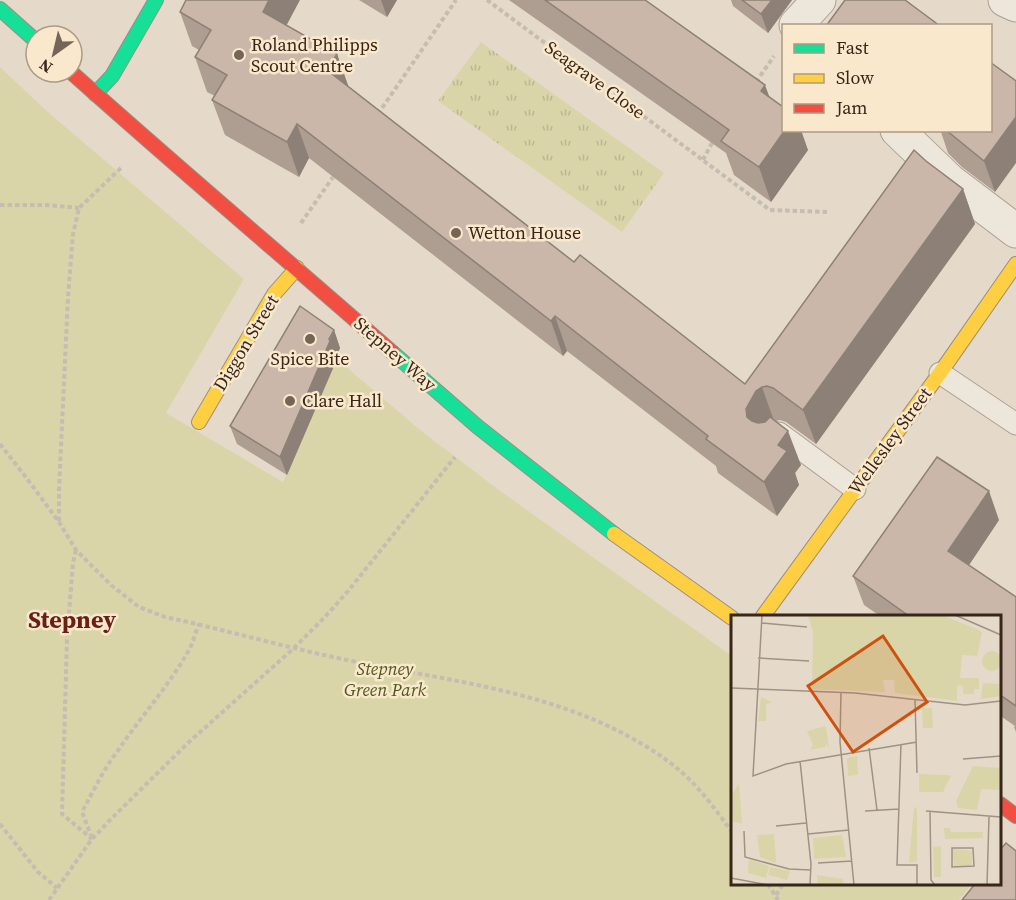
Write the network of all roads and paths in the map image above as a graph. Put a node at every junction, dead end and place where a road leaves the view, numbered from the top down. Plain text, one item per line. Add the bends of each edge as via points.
1 (156, 0) edge
2 (456, 0) edge
3 (486, 0) edge
4 (819, 0) edge
5 (1005, 0) edge
6 (1016, 5) edge
7 (0, 9) edge
8 (797, 24) edge
9 (24, 30) edge
10 (777, 52) dead end
11 (84, 84) edge
12 (752, 88) edge
13 (95, 94) junction
14 (375, 117) edge
15 (899, 132) edge
16 (147, 140) junction
17 (712, 143) edge
18 (703, 160) junction
19 (333, 177) edge
20 (0, 205) edge
21 (79, 208) junction
22 (828, 212) dead end
23 (299, 225) dead end
24 (1016, 231) edge
25 (1016, 264) edge
26 (297, 268) junction
27 (940, 373) junction
28 (198, 422) dead end
29 (1016, 424) edge
30 (478, 427) junction
31 (0, 444) edge
32 (771, 445) edge
33 (855, 489) junction
34 (59, 522) junction
35 (76, 549) junction
36 (764, 615) edge
37 (731, 617) edge
38 (199, 624) junction
39 (294, 648) junction
40 (1001, 805) edge
41 (1016, 816) edge
42 (0, 824) edge
43 (731, 831) edge
44 (92, 839) junction
45 (769, 885) edge
46 (782, 885) edge
47 (57, 888) junction
48 (776, 895) junction
49 (49, 900) edge
50 (778, 900) edge

1 - 13 street via 112,76
2 - 14 path
3 - 18 path, Seagrave Close
4 - 8 street
5 - 6 street
7 - 9 street
10 - 12 path
11 - 13 street, Stepney Way
13 - 16 street, Stepney Way
15 - 24 street via 950,181
16 - 21 path
16 - 26 street, Stepney Way
17 - 18 path
18 - 22 path, Seagrave Close via 770,210
19 - 23 path
20 - 21 path
21 - 34 path via 68,297
25 - 27 street, Wellesley Street
26 - 28 street, Diggon Street via 274,294
26 - 30 street, Stepney Way
27 - 29 lane
27 - 33 street, Wellesley Street
30 - 37 street, Stepney Way via 617,536
30 - 39 path via 349,590
31 - 34 path
32 - 33 lane via 779,433
33 - 36 street, Wellesley Street
34 - 35 path
35 - 38 path via 139,607
35 - 44 path via 67,638 62,814
38 - 39 path
38 - 44 path via 192,645 114,755 82,812
39 - 43 path via 524,696 595,720 628,735 670,762 708,799
39 - 44 path via 189,742
40 - 41 street
42 - 47 path via 38,872
44 - 47 path
45 - 48 path
46 - 48 path
47 - 49 path
48 - 50 path

